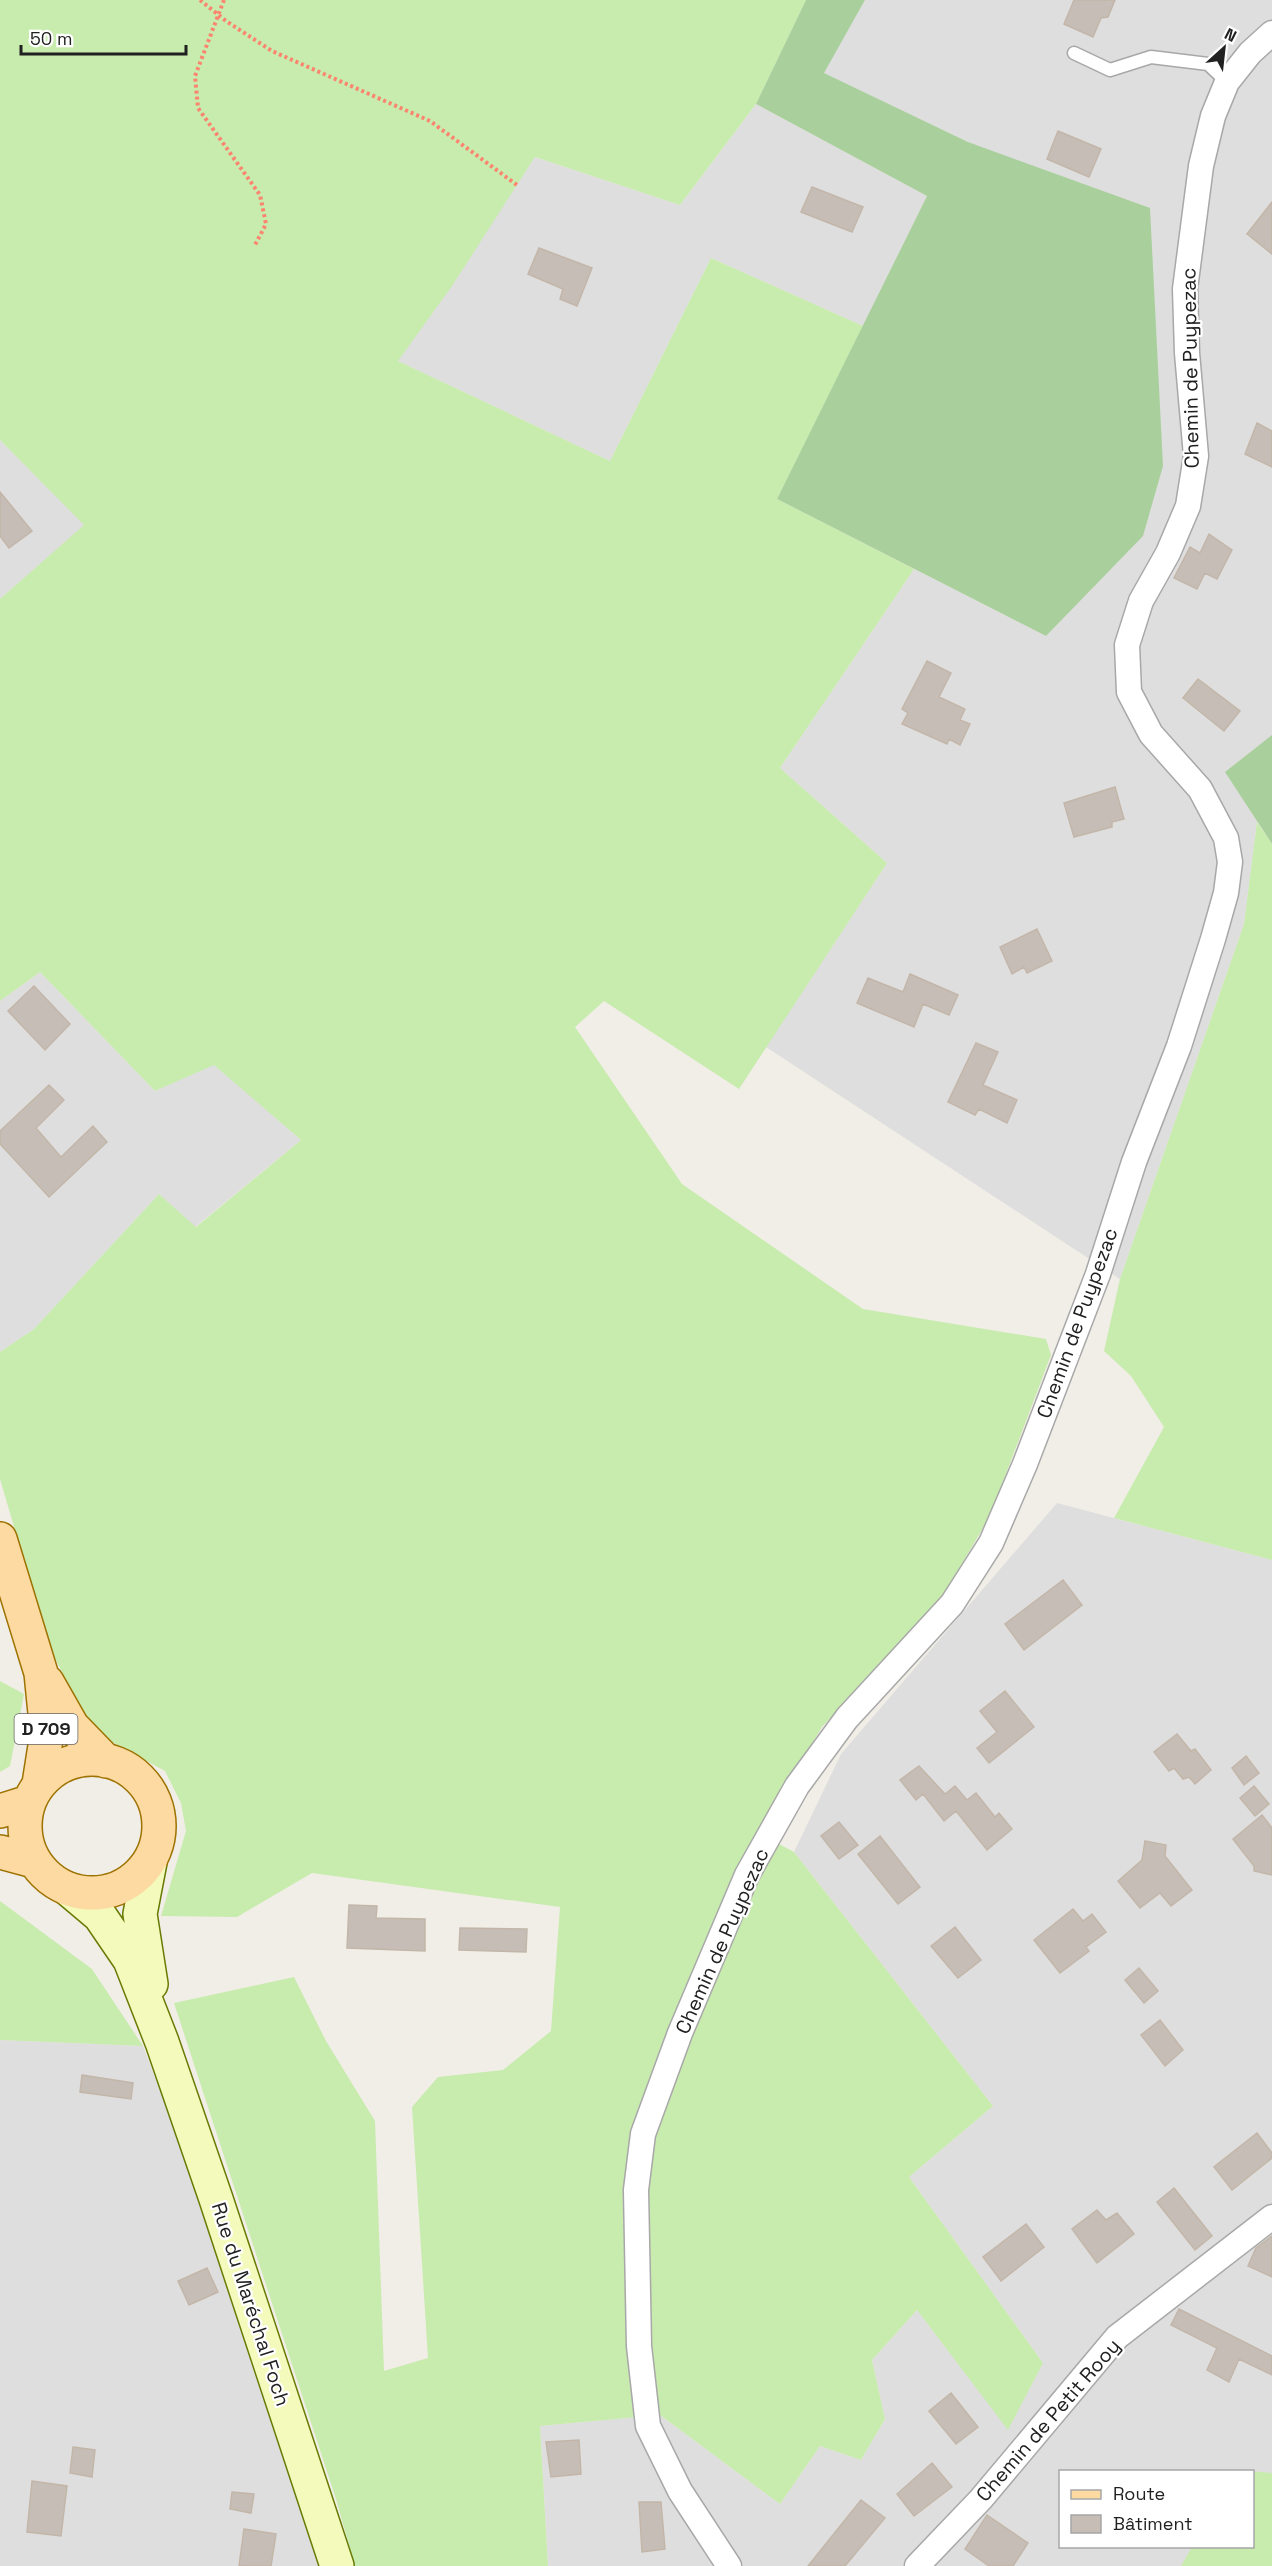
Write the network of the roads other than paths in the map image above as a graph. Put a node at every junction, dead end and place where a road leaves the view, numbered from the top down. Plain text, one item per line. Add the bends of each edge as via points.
1 (1272, 33) edge
2 (1074, 53) dead end
3 (1227, 82) junction
4 (0, 1539) edge
5 (41, 1673) junction
6 (106, 1761) junction
7 (22, 1799) edge
8 (0, 1852) edge
9 (34, 1862) junction
10 (150, 1862) junction
11 (68, 1889) junction
12 (162, 2042) junction
13 (1272, 2217) edge
14 (338, 2566) edge
15 (729, 2566) edge
16 (917, 2566) edge

1 - 3 street, Chemin de Puypezac
2 - 3 lane via 1110,70 1151,57 1208,64
3 - 15 street, Chemin de Puypezac via 1213,116 1201,166 1185,289 1196,456 1190,496 1168,553 1141,601 1126,645 1129,692 1151,734 1200,789 1226,838 1230,861 1221,911 1179,1046 1134,1162 1098,1274 991,1543 952,1604 847,1718 797,1786 747,1875 680,2033 643,2134 636,2202 639,2346 648,2426 680,2491
4 - 5 main road, D 709
5 - 6 main road, D 709 via 72,1726
5 - 7 main road, D 709 via 47,1733
6 - 7 main road via 94,1758 71,1762 53,1771
6 - 10 main road via 118,1763 138,1776 152,1794 160,1816 159,1840
7 - 9 main road via 26,1841
8 - 9 main road
9 - 11 main road via 49,1878
10 - 11 main road via 123,1887 96,1893
10 - 12 main road, Rue du Maréchal Foch via 140,1914
11 - 12 main road, Rue du Maréchal Foch via 100,1916 130,1960
12 - 14 main road, Rue du Maréchal Foch
13 - 16 street, Chemin de Petit Rooy via 1117,2337 981,2499

